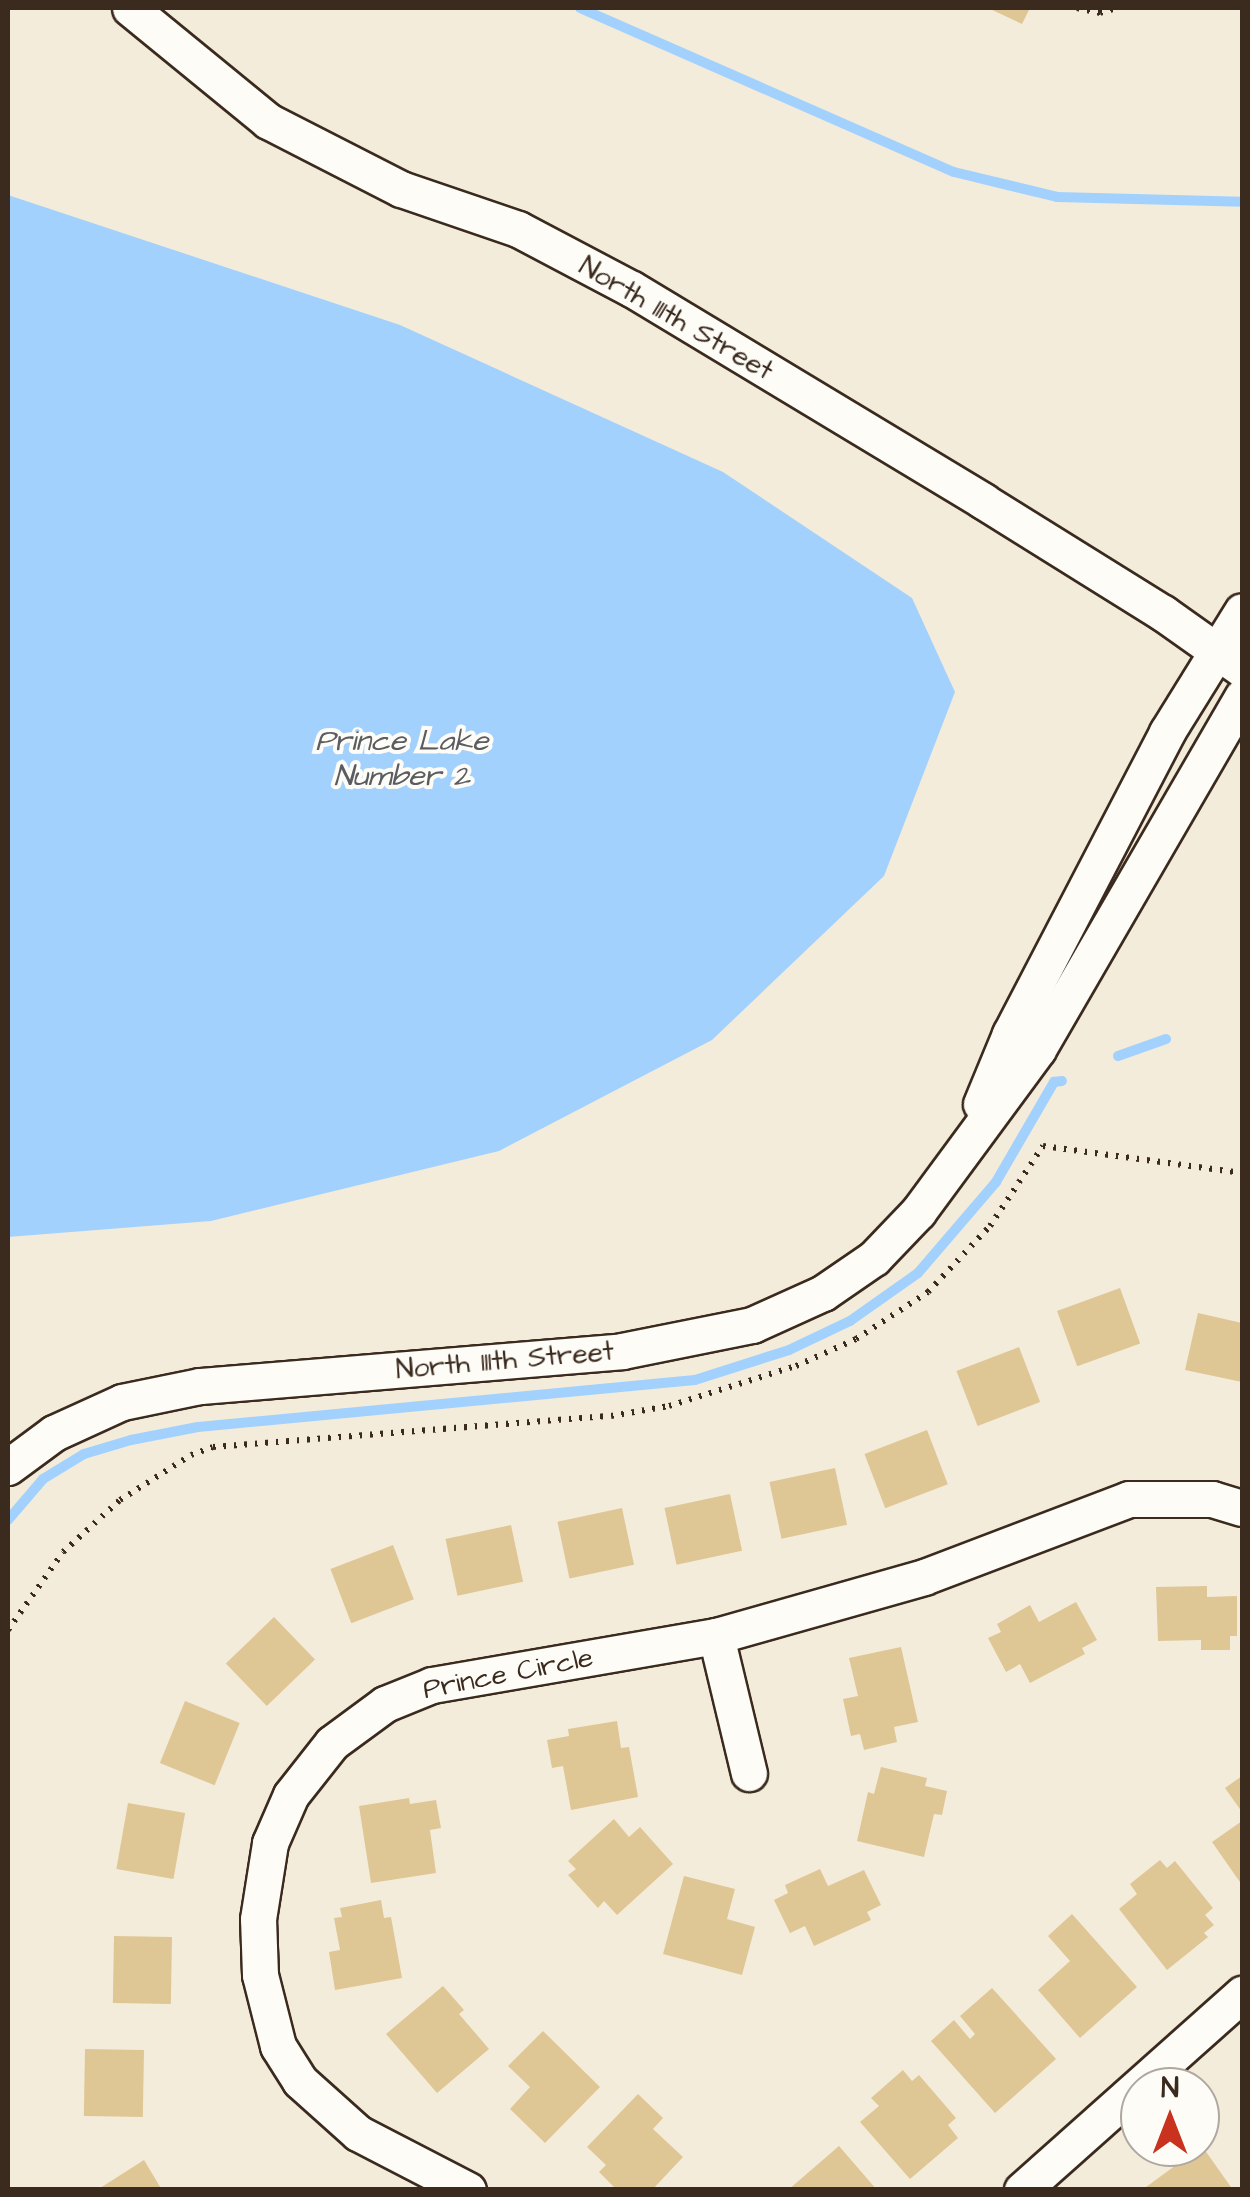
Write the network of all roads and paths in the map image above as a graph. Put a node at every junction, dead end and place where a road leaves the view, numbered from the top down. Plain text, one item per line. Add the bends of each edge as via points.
1 (130, 8) edge
2 (1077, 8) edge
3 (1116, 8) edge
4 (1242, 611) edge
5 (1229, 659) edge
6 (1242, 698) edge
7 (958, 1161) junction
8 (1242, 1173) edge
9 (8, 1466) edge
10 (1242, 1508) edge
11 (8, 1630) edge
12 (716, 1636) junction
13 (749, 1773) dead end
14 (1242, 1994) edge
15 (468, 2190) edge
16 (1022, 2190) edge

1 - 5 street, North 111th Street via 268,120 401,189 518,229 632,289
2 - 3 path
4 - 5 street
5 - 7 street, North 111th Street via 1167,732 1010,1034
6 - 7 street, North 111th Street via 1038,1049
7 - 9 street, North 111th Street via 874,1258 822,1293 752,1324 622,1351 200,1386 122,1402 54,1433
8 - 11 path via 1043,1146 990,1226 928,1292 856,1340 796,1366 669,1406 611,1416 202,1451 160,1470 120,1500 64,1552
10 - 12 street, Prince Circle via 1212,1499 1129,1499 924,1577
12 - 13 street
12 - 15 street, Prince Circle via 432,1685 385,1704 332,1743 291,1795 270,1844 258,1918 260,1975 278,2046 300,2081 358,2133
14 - 16 street

